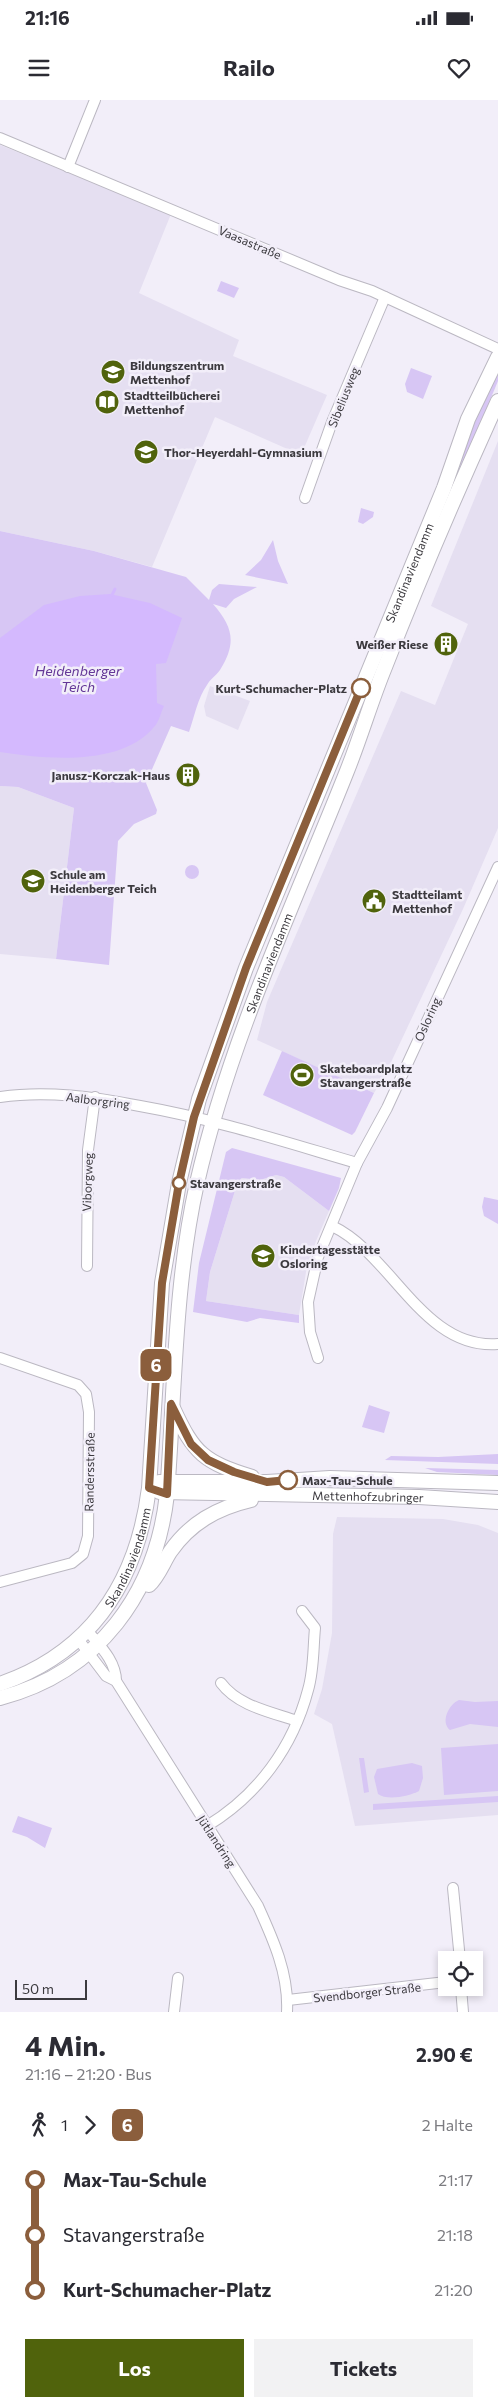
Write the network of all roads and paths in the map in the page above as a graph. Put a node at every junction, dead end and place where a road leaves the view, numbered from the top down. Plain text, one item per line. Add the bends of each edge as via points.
1 (95, 100) edge
2 (0, 138) edge
3 (68, 167) junction
4 (385, 297) junction
5 (498, 349) edge
6 (498, 357) edge
7 (498, 401) edge
8 (305, 498) dead end
9 (498, 867) edge
10 (0, 1097) edge
11 (95, 1097) junction
12 (194, 1117) junction
13 (213, 1121) junction
14 (357, 1163) junction
15 (332, 1226) junction
16 (87, 1266) dead end
17 (498, 1344) edge
18 (0, 1358) edge
19 (318, 1358) dead end
20 (171, 1404) junction
21 (498, 1483) edge
22 (149, 1486) junction
23 (167, 1488) junction
24 (267, 1489) junction
25 (498, 1502) edge
26 (0, 1582) edge
27 (135, 1598) junction
28 (302, 1611) dead end
29 (83, 1634) junction
30 (94, 1648) junction
31 (221, 1683) dead end
32 (0, 1684) edge
33 (0, 1698) edge
34 (297, 1721) junction
35 (207, 1826) junction
36 (453, 1888) dead end
37 (459, 1951) edge
38 (178, 1978) dead end
39 (438, 1983) edge
40 (462, 1996) edge
41 (288, 2000) junction
42 (174, 2012) edge
43 (287, 2012) edge
44 (463, 2012) edge

1 - 3 street
2 - 3 street, Vaasastraße
3 - 4 street, Vaasastraße
4 - 5 street, Vaasastraße
4 - 8 street, Sibeliusweg via 332,422
6 - 12 main road, Skandinaviendamm via 468,419 444,488 246,968
7 - 13 main road, Skandinaviendamm via 451,504 394,645 360,740 240,1035
9 - 14 street, Osloring via 387,1108
10 - 11 street, Aalborgring via 44,1094
11 - 12 street, Aalborgring
11 - 16 street, Viborgweg via 88,1150
12 - 13 street
12 - 22 main road, Skandinaviendamm via 162,1283
13 - 14 street
13 - 20 main road, Skandinaviendamm via 197,1185 180,1286
14 - 15 street, Osloring
15 - 17 street via 353,1238 446,1332 471,1343
15 - 19 street, Osloring via 318,1257 308,1302 308,1324
18 - 26 street, Randersstraße via 78,1386 86,1394 89,1412 88,1536 83,1554 72,1563
20 - 23 main road, Skandinaviendamm
20 - 24 main road, Skandinaviendamm via 186,1436 201,1454
21 - 24 main road, Mettenhofzubringer via 330,1478
22 - 23 main road, Mettenhofzubringer
22 - 29 main road, Skandinaviendamm via 145,1520 135,1555 111,1600
23 - 24 main road, Mettenhofzubringer
23 - 27 main road, Skandinaviendamm via 156,1552
24 - 25 main road, Mettenhofzubringer
24 - 27 main road via 197,1523 176,1544 153,1582
27 - 30 main road, Skandinaviendamm via 113,1630
28 - 34 street via 314,1628 309,1689
29 - 30 street, Jütlandring
29 - 32 main road, Skandinaviendamm via 64,1651 32,1671
30 - 33 main road, Skandinaviendamm via 55,1676
30 - 35 street, Jütlandring via 116,1671 116,1682
31 - 34 street via 244,1702
34 - 35 street via 266,1776 225,1815
35 - 41 street, Jütlandring via 242,1879 275,1944
36 - 37 street
38 - 42 street
39 - 41 street, Svendborger Straße
40 - 44 street
41 - 43 street, Jütlandring

